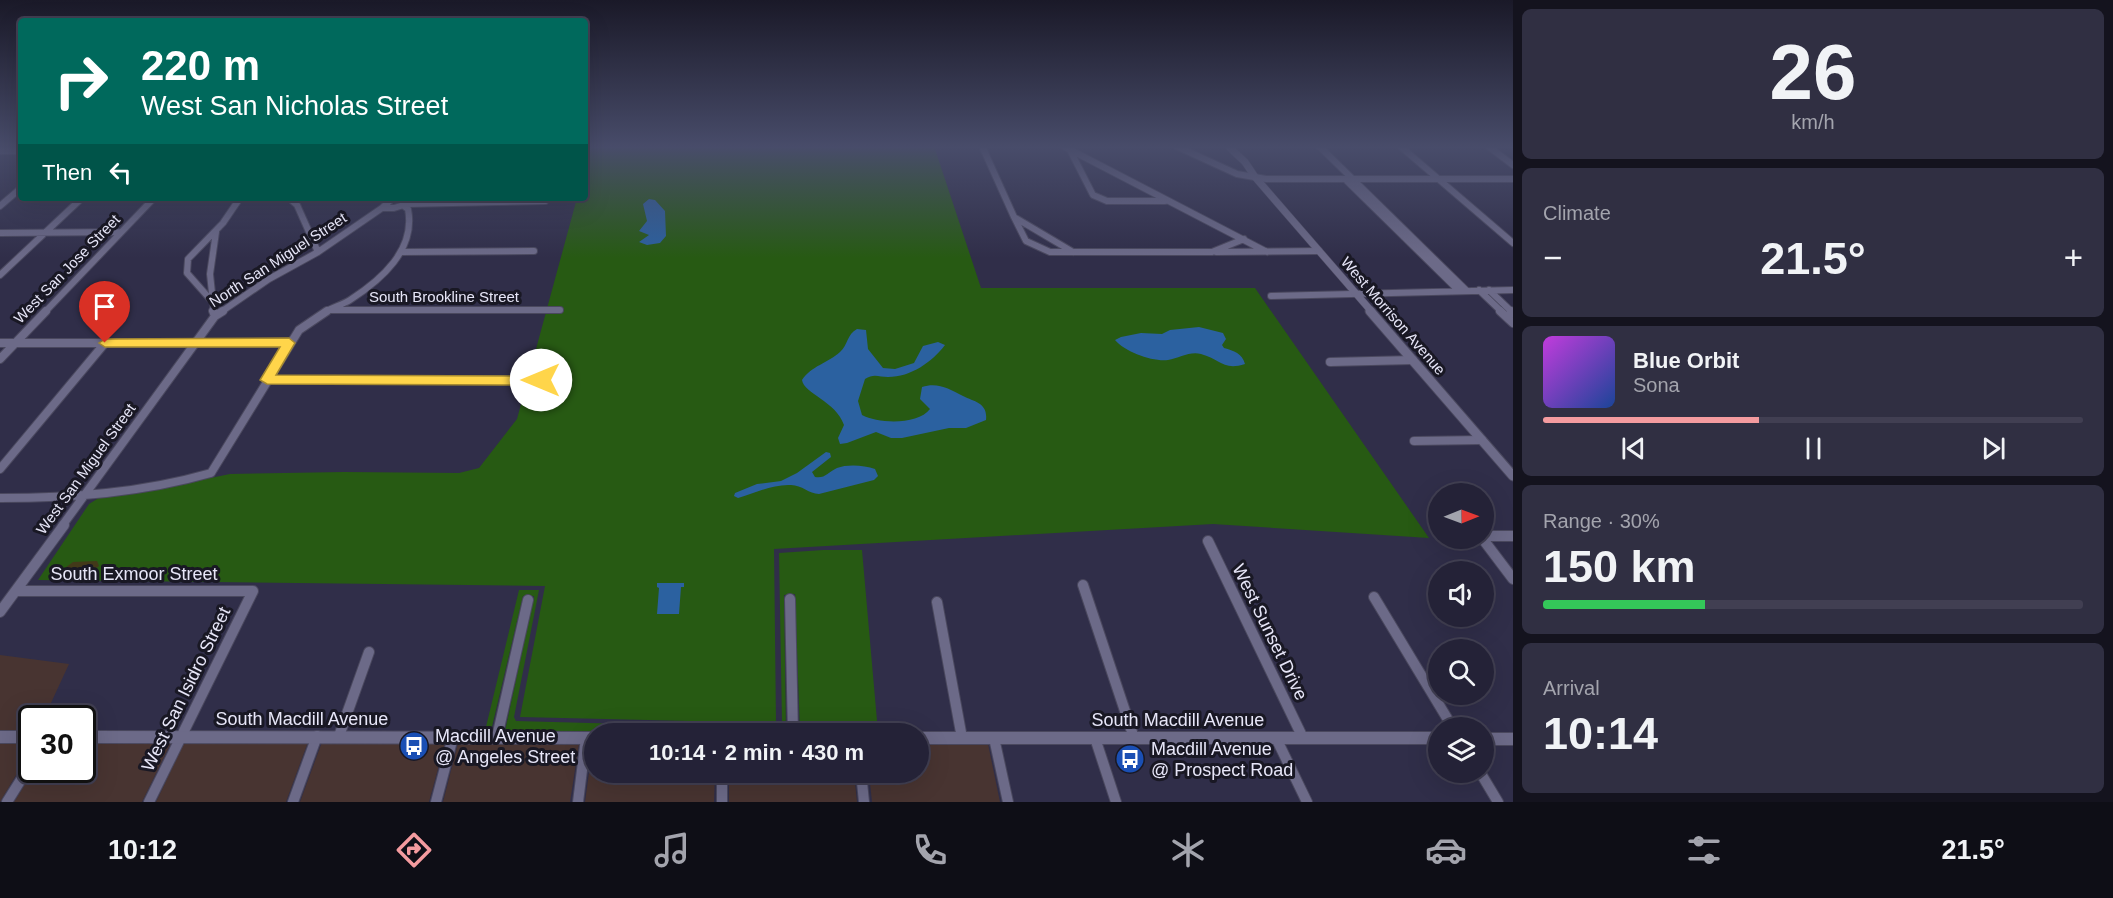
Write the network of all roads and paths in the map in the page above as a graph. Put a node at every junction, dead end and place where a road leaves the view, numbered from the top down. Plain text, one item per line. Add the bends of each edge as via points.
1 (999, 183) edge
2 (1087, 183) edge
3 (1135, 183) edge
4 (1261, 183) edge
5 (1353, 183) edge
6 (1354, 183) edge
7 (1446, 183) edge
8 (1447, 183) edge
9 (18, 191) edge
10 (79, 201) edge
11 (151, 201) edge
12 (238, 201) edge
13 (292, 201) edge
14 (390, 201) edge
15 (545, 201) dead end
16 (1168, 201) junction
17 (406, 202) edge
18 (0, 206) edge
19 (382, 208) junction
20 (1014, 217) junction
21 (217, 230) junction
22 (121, 232) junction
23 (0, 233) edge
24 (45, 233) junction
25 (1513, 236) edge
26 (1244, 239) junction
27 (1513, 243) edge
28 (1319, 250) junction
29 (534, 251) dead end
30 (318, 252) junction
31 (401, 252) junction
32 (1212, 252) junction
33 (1267, 252) junction
34 (1074, 253) junction
35 (0, 274) edge
36 (1458, 290) junction
37 (1466, 290) junction
38 (1479, 290) junction
39 (1489, 290) junction
40 (1513, 290) edge
41 (1356, 294) junction
42 (1271, 296) dead end
43 (210, 299) junction
44 (328, 310) junction
45 (560, 310) dead end
46 (1513, 313) edge
47 (215, 316) junction
48 (1513, 323) edge
49 (194, 342) junction
50 (0, 343) edge
51 (16, 343) junction
52 (105, 343) junction
53 (289, 343) junction
54 (0, 359) edge
55 (1413, 360) junction
56 (1330, 362) dead end
57 (267, 380) junction
58 (541, 380) dead end
59 (1482, 440) junction
60 (1414, 441) dead end
61 (0, 469) edge
62 (1513, 476) edge
63 (0, 498) edge
64 (82, 498) junction
65 (1513, 536) edge
66 (1494, 537) edge
67 (1208, 541) dead end
68 (1492, 549) edge
69 (1513, 579) edge
70 (1083, 585) dead end
71 (16, 591) junction
72 (253, 591) joint
73 (1374, 597) dead end
74 (790, 599) dead end
75 (528, 600) dead end
76 (937, 602) dead end
77 (0, 612) edge
78 (369, 652) dead end
79 (1446, 717) edge
80 (793, 723) edge
81 (317, 736) junction
82 (339, 736) junction
83 (0, 737) edge
84 (18, 737) edge
85 (96, 737) edge
86 (180, 737) junction
87 (453, 737) junction
88 (496, 737) junction
89 (584, 738) edge
90 (929, 738) edge
91 (962, 738) junction
92 (994, 738) junction
93 (1095, 738) junction
94 (1134, 738) junction
95 (1276, 738) junction
96 (1303, 738) junction
97 (1428, 738) edge
98 (1494, 739) edge
99 (1513, 739) edge
100 (584, 770) edge
101 (19, 783) edge
102 (722, 783) edge
103 (862, 783) edge
104 (1487, 783) edge
105 (7, 802) edge
106 (149, 802) edge
107 (293, 802) edge
108 (436, 802) edge
109 (578, 802) edge
110 (722, 802) edge
111 (864, 802) edge
112 (1008, 802) edge
113 (1116, 802) edge
114 (1306, 802) edge
115 (1498, 802) edge

1 - 20 street
2 - 16 street via 1093,195 1107,201
3 - 16 street
4 - 28 street, West Morrison Avenue
5 - 36 street
6 - 37 street
7 - 27 street
8 - 25 street
9 - 18 street
10 - 24 street
11 - 22 street, West San Jose Street
12 - 21 street
13 - 30 street
14 - 19 street, North San Miguel Street
15 - 17 street
16 - 26 street
17 - 19 street
17 - 31 street via 411,225
19 - 30 street, North San Miguel Street
20 - 34 street
20 - 34 street via 1026,241 1050,252
21 - 43 street via 209,272
21 - 43 street via 188,259 187,273
22 - 24 street
22 - 51 street, West San Jose Street
23 - 24 street
24 - 35 street
26 - 32 street
26 - 33 street
28 - 33 street
28 - 41 street, West Morrison Avenue
29 - 31 street
30 - 47 street, North San Miguel Street
31 - 44 street via 382,276 349,301
32 - 33 street
32 - 34 street
36 - 37 street
36 - 41 street
37 - 38 street
38 - 39 street
38 - 48 street
39 - 40 street
39 - 46 street
41 - 42 street
41 - 55 street, West Morrison Avenue
43 - 47 street
44 - 45 street, South Brookline Street
44 - 53 street via 299,330
47 - 49 street, North San Miguel Street
49 - 52 street
49 - 53 street
49 - 64 street, West San Miguel Street
50 - 51 street
51 - 52 street
51 - 54 street, West San Jose Street
52 - 61 street
53 - 57 street
55 - 56 street
55 - 59 street, West Morrison Avenue
57 - 58 street
57 - 64 street via 211,473 169,486
59 - 60 street
59 - 62 street, West Morrison Avenue
63 - 64 street
64 - 71 street, West San Miguel Street
65 - 66 street
67 - 96 street, West Sunset Drive
68 - 69 street
70 - 94 street
71 - 72 street, South Exmoor Street
71 - 77 street, West San Miguel Street
72 - 86 street, West San Isidro Street
73 - 79 street
74 - 80 street
75 - 88 street
76 - 91 street
78 - 82 street
81 - 82 street, South Macdill Avenue
81 - 86 street, South Macdill Avenue
81 - 107 street
82 - 87 street, South Macdill Avenue
83 - 84 street
85 - 86 street, South Macdill Avenue
86 - 106 street, West San Isidro Street
87 - 88 street, South Macdill Avenue
87 - 108 street
88 - 89 street, South Macdill Avenue
90 - 91 street, South Macdill Avenue
91 - 92 street, South Macdill Avenue
92 - 93 street, South Macdill Avenue
92 - 112 street
93 - 94 street, South Macdill Avenue
93 - 113 street
94 - 95 street, South Macdill Avenue
95 - 96 street, South Macdill Avenue
95 - 114 street
96 - 97 street, South Macdill Avenue
98 - 99 street
100 - 109 street
101 - 105 street
102 - 110 street
103 - 111 street
104 - 115 street

